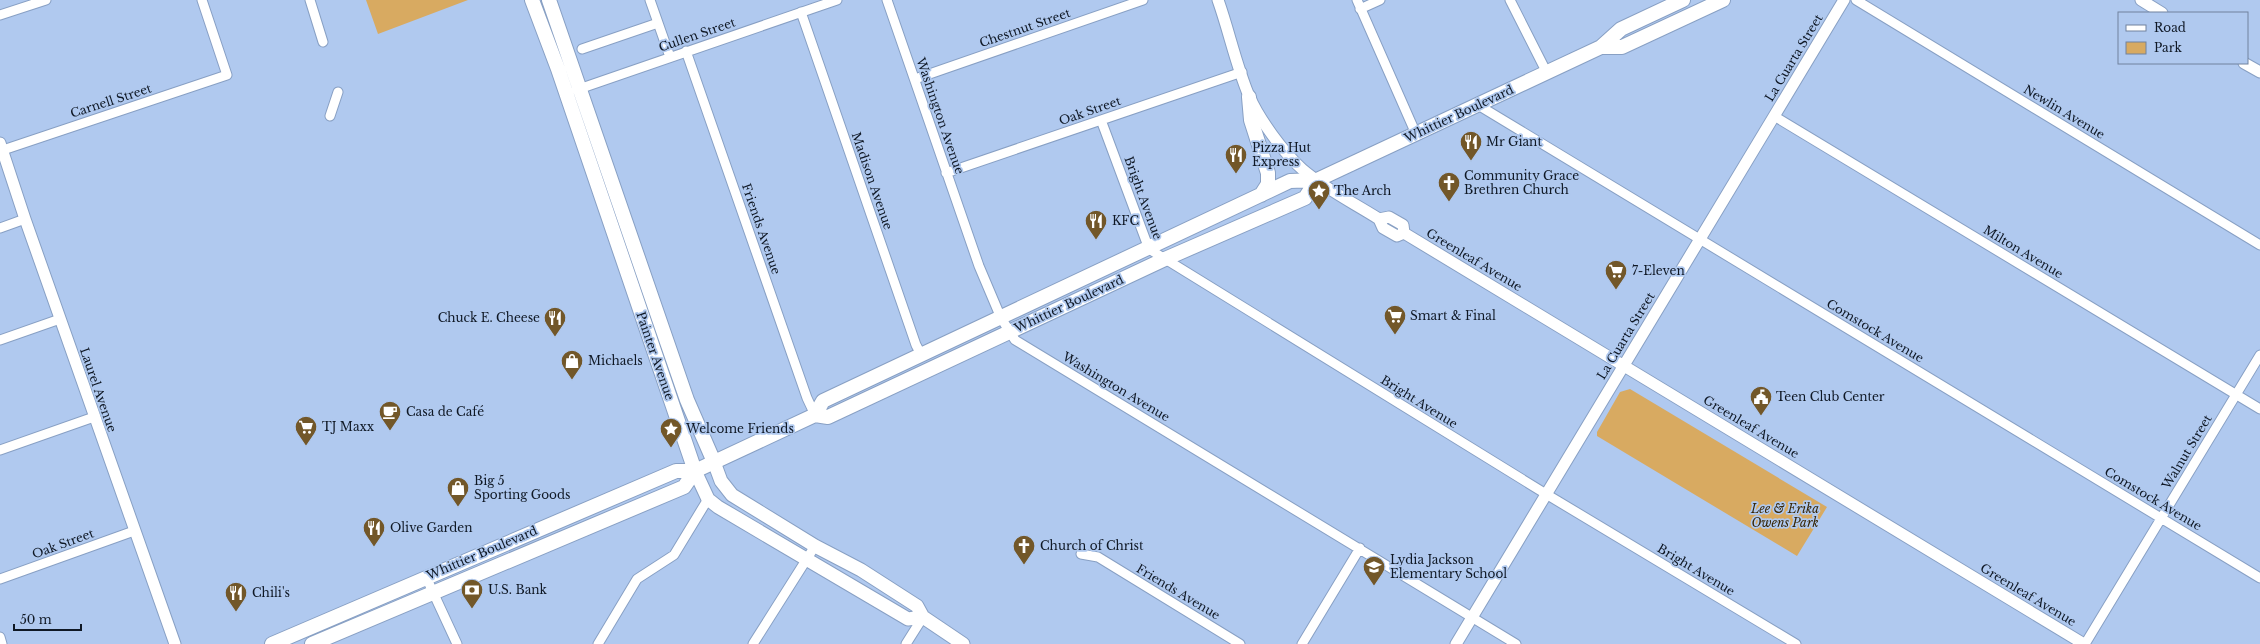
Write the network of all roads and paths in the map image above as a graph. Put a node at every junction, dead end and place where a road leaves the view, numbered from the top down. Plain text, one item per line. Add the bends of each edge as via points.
1 (46, 0) edge
2 (202, 0) edge
3 (310, 0) edge
4 (532, 0) edge
5 (549, 0) edge
6 (650, 0) edge
7 (837, 0) edge
8 (887, 0) edge
9 (1143, 0) edge
10 (1218, 0) edge
11 (1357, 0) edge
12 (1380, 0) edge
13 (1510, 0) edge
14 (1683, 0) edge
15 (1723, 0) edge
16 (1844, 0) edge
17 (1856, 0) edge
18 (2141, 0) edge
19 (1360, 9) junction
20 (801, 12) junction
21 (2160, 12) edge
22 (0, 15) edge
23 (658, 23) junction
24 (323, 42) dead end
25 (1601, 47) junction
26 (582, 49) dead end
27 (686, 51) junction
28 (670, 57) junction
29 (2246, 64) edge
30 (1242, 72) junction
31 (2260, 72) edge
32 (1547, 73) junction
33 (915, 79) junction
34 (579, 89) junction
35 (338, 92) dead end
36 (564, 93) junction
37 (1249, 96) junction
38 (1478, 105) junction
39 (330, 116) dead end
40 (1774, 116) junction
41 (1101, 120) junction
42 (1416, 134) junction
43 (581, 139) junction
44 (2, 146) edge
45 (946, 173) junction
46 (1317, 180) junction
47 (612, 181) junction
48 (1261, 195) junction
49 (25, 219) junction
50 (0, 228) edge
51 (1700, 239) junction
52 (2260, 245) edge
53 (1149, 249) junction
54 (1165, 259) junction
55 (1000, 318) junction
56 (60, 319) junction
57 (1010, 332) junction
58 (0, 340) edge
59 (2260, 355) edge
60 (922, 356) junction
61 (1624, 366) junction
62 (2236, 394) junction
63 (2260, 409) edge
64 (815, 415) junction
65 (94, 417) junction
66 (0, 450) edge
67 (714, 462) junction
68 (695, 471) junction
69 (1546, 494) junction
70 (708, 499) junction
71 (2161, 518) junction
72 (134, 530) junction
73 (816, 546) junction
74 (1360, 548) junction
75 (1080, 554) dead end
76 (807, 561) junction
77 (426, 577) junction
78 (2260, 578) edge
79 (0, 579) edge
80 (433, 593) junction
81 (923, 617) junction
82 (1472, 618) junction
83 (0, 637) edge
84 (2, 644) edge
85 (174, 644) edge
86 (272, 644) edge
87 (312, 644) edge
88 (457, 644) edge
89 (598, 644) edge
90 (753, 644) edge
91 (906, 644) edge
92 (963, 644) edge
93 (1240, 644) edge
94 (1302, 644) edge
95 (1456, 644) edge
96 (1516, 644) edge
97 (1796, 644) edge
98 (2084, 644) edge

1 - 22 street
2 - 44 street, Carnell Street via 227,75
3 - 24 street
4 - 36 main road, Painter Avenue via 558,69
5 - 34 main road, Painter Avenue
6 - 23 street
7 - 20 street, Cullen Street
8 - 33 street, Washington Avenue
9 - 33 street, Chestnut Street
10 - 30 street, Greenleaf Avenue
11 - 19 street
12 - 19 street
13 - 32 street
14 - 25 main road, Whittier Boulevard via 1621,29
15 - 25 main road, Whittier Boulevard via 1622,47
16 - 40 street, La Cuarta Street
17 - 52 street, Newlin Avenue
18 - 21 street
19 - 42 street
20 - 27 street, Cullen Street
20 - 60 street, Madison Avenue via 916,345
23 - 26 street
23 - 28 street
25 - 32 main road, Whittier Boulevard
27 - 28 street, Cullen Street
27 - 64 street, Friends Avenue
28 - 34 street, Cullen Street
29 - 31 street
30 - 37 street, Greenleaf Avenue
30 - 41 street, Oak Street
32 - 38 main road, Whittier Boulevard
33 - 45 street, Washington Avenue
34 - 36 street, Cullen Street
34 - 47 main road, Painter Avenue
35 - 39 street
36 - 43 main road, Painter Avenue
37 - 46 street, Greenleaf Avenue via 1264,123 1288,154
37 - 48 main road via 1251,120 1268,173 1268,184
38 - 42 main road, Whittier Boulevard
38 - 51 street, Comstock Avenue
40 - 51 street, La Cuarta Street
40 - 62 street, Milton Avenue
41 - 45 street, Oak Street
41 - 53 street, Bright Avenue
42 - 46 main road, Whittier Boulevard
43 - 47 main road via 590,145 602,176
43 - 68 main road, Painter Avenue
44 - 49 street, Laurel Avenue
45 - 55 street, Washington Avenue
46 - 48 main road, Whittier Boulevard via 1290,181
46 - 54 main road, Whittier Boulevard via 1305,198
46 - 61 street, Greenleaf Avenue via 1379,219 1389,217 1403,225 1404,233
47 - 67 main road, Painter Avenue via 692,412
48 - 53 main road, Whittier Boulevard
49 - 50 street
49 - 56 street, Laurel Avenue
51 - 61 street, La Cuarta Street
51 - 71 street, Comstock Avenue
53 - 54 street, Bright Avenue
53 - 55 main road, Whittier Boulevard
54 - 57 main road, Whittier Boulevard
54 - 69 street, Bright Avenue
55 - 57 street, Washington Avenue
55 - 60 main road, Whittier Boulevard
56 - 58 street
56 - 65 street, Laurel Avenue
57 - 64 main road, Whittier Boulevard via 828,417
57 - 74 street, Washington Avenue via 1015,340
59 - 62 street, Walnut Street
60 - 64 main road, Whittier Boulevard via 823,401
61 - 69 street, La Cuarta Street
61 - 98 street, Greenleaf Avenue
62 - 63 street, Milton Avenue
62 - 71 street, Walnut Street
64 - 67 main road, Whittier Boulevard
65 - 66 street
65 - 72 street, Laurel Avenue
67 - 68 main road, Whittier Boulevard
67 - 73 main road, Painter Avenue via 721,481 732,495
68 - 70 main road, Painter Avenue
68 - 77 main road, Whittier Boulevard via 676,471
68 - 80 main road, Whittier Boulevard via 684,487
69 - 82 street, La Cuarta Street
69 - 97 street, Bright Avenue
70 - 76 main road, Painter Avenue
70 - 89 street via 674,555 637,579
71 - 78 street, Comstock Avenue
71 - 98 street, Walnut Street
72 - 79 street, Oak Street
72 - 85 street, Laurel Avenue
73 - 76 street
73 - 81 main road, Painter Avenue via 861,570 917,606
74 - 82 street, Washington Avenue
74 - 94 street
75 - 93 street, Friends Avenue via 1098,557
76 - 81 main road, Painter Avenue via 908,619
76 - 90 street
77 - 80 street
77 - 86 main road, Whittier Boulevard
80 - 87 main road, Whittier Boulevard
80 - 88 street
81 - 91 street
81 - 92 main road, Painter Avenue
82 - 95 street, La Cuarta Street
82 - 96 street, Washington Avenue
83 - 84 street

